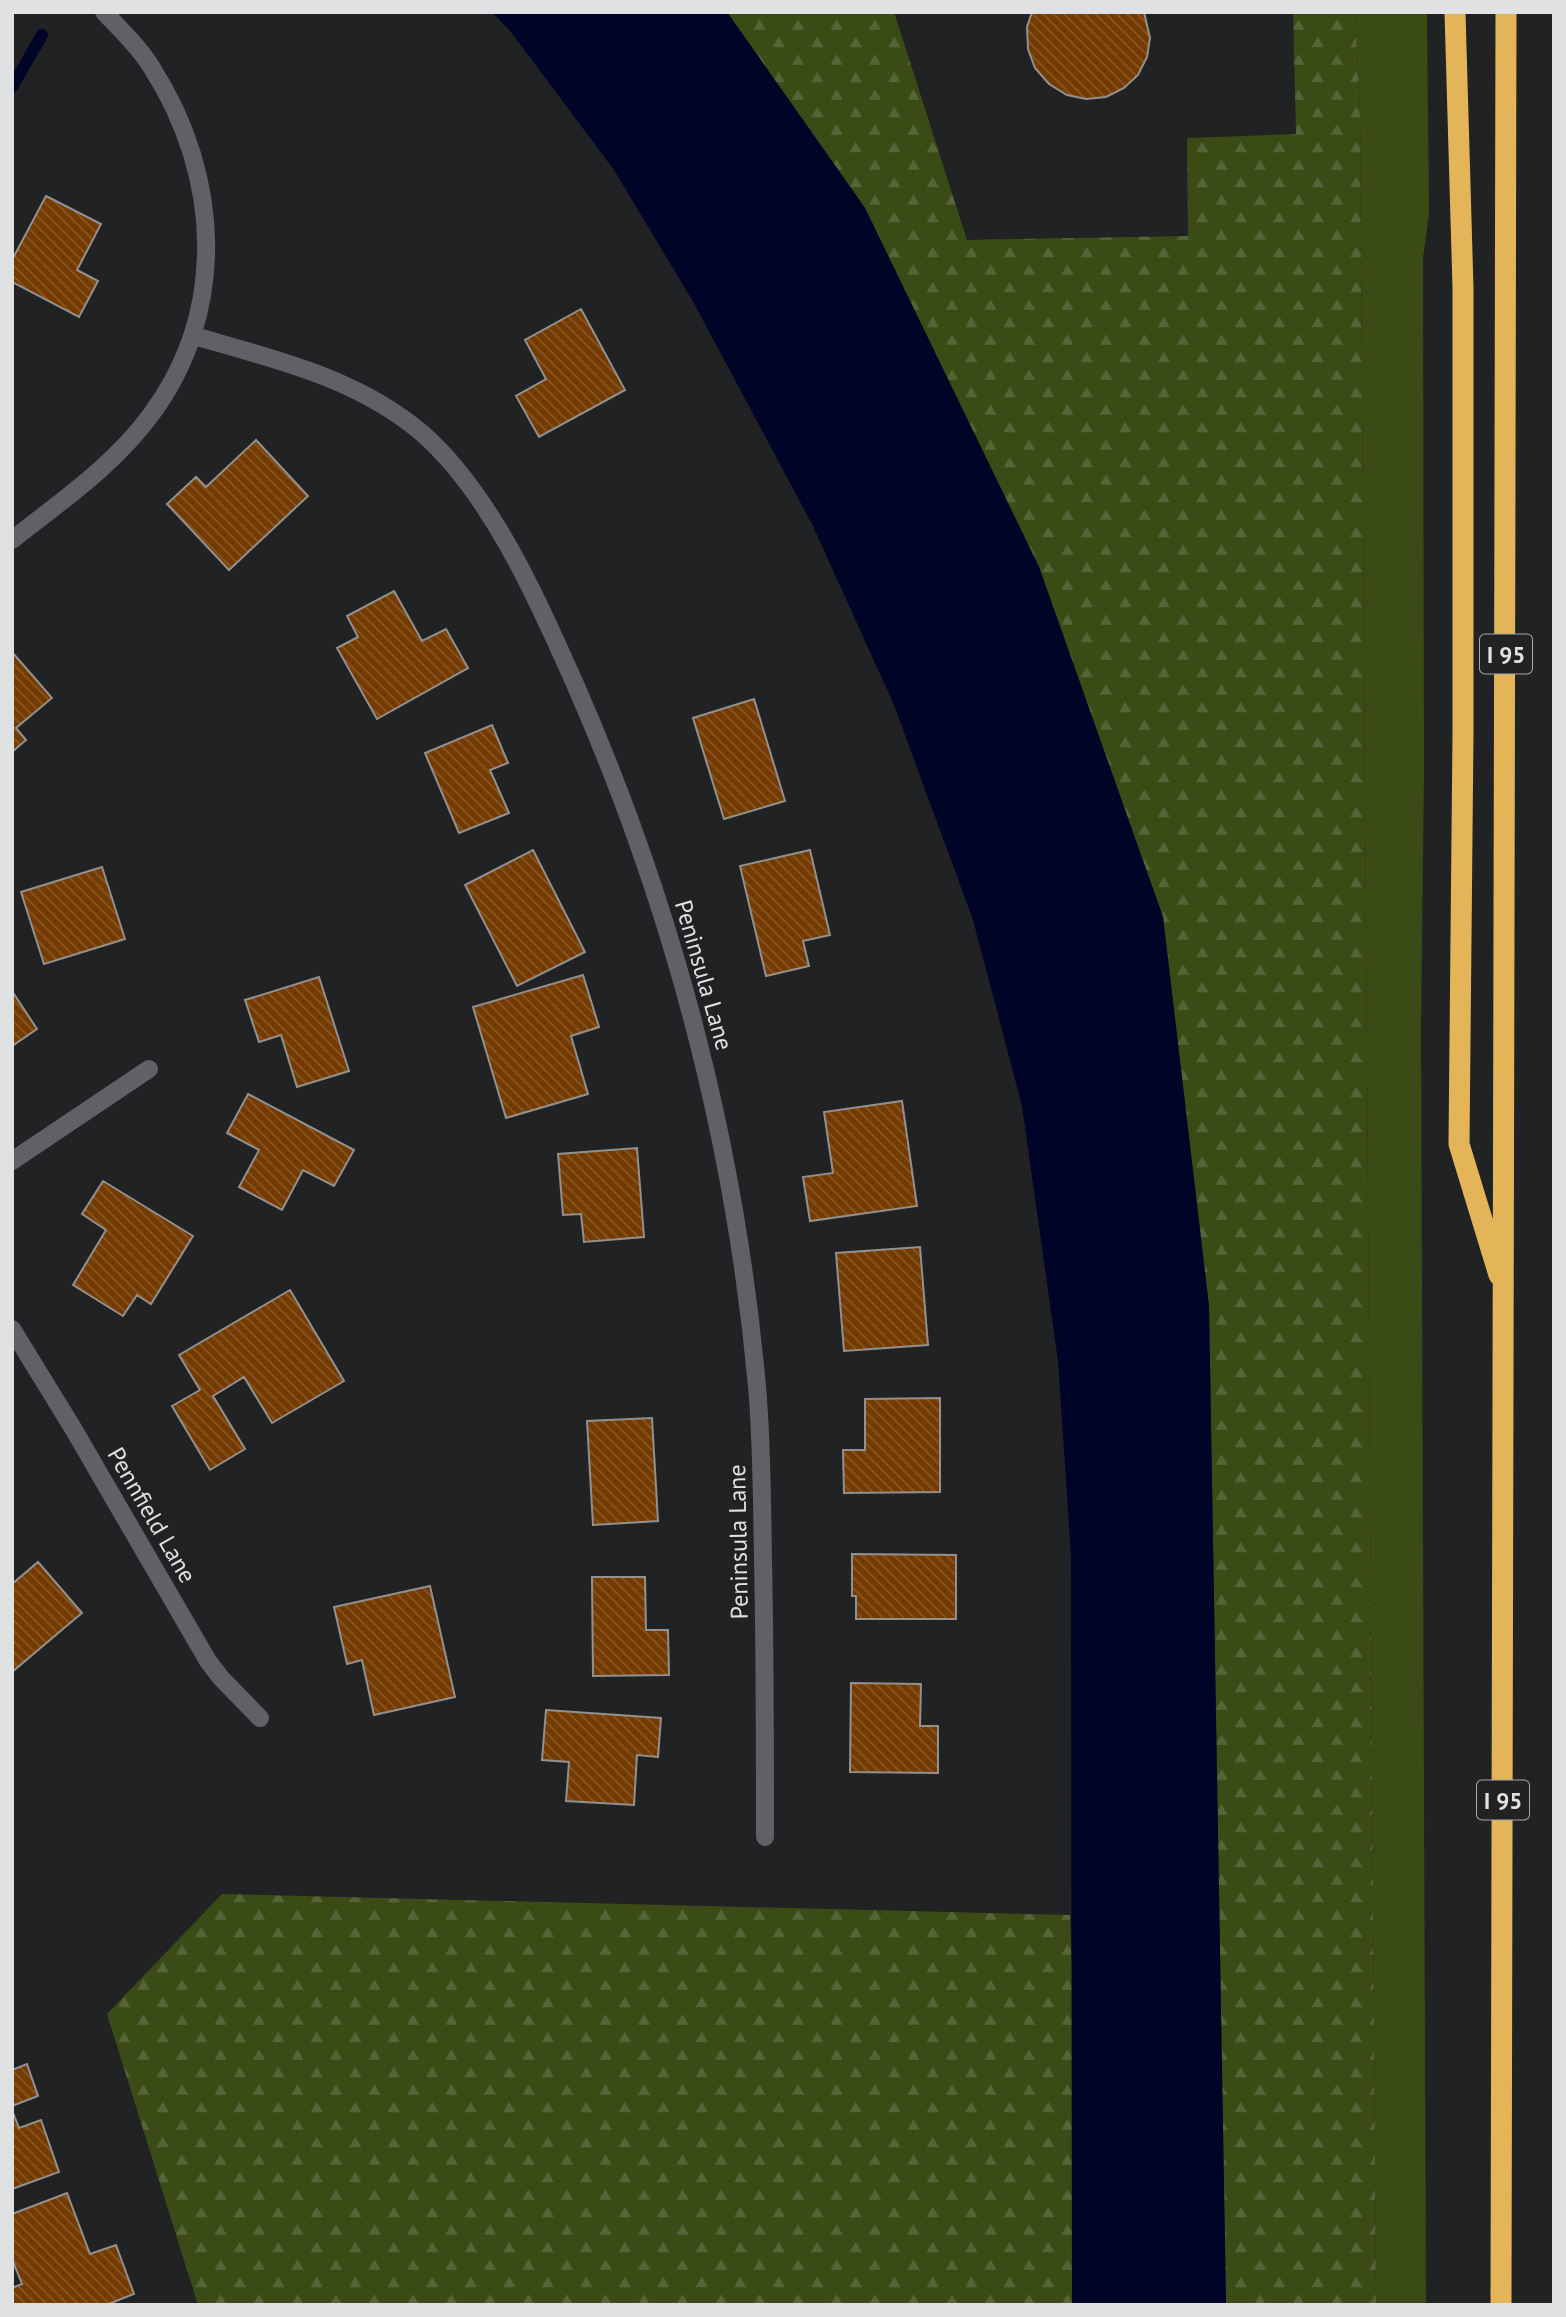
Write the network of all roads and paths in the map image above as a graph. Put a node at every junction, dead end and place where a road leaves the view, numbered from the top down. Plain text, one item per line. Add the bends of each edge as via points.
1 (104, 12) edge
2 (1455, 12) edge
3 (1506, 12) edge
4 (194, 336) junction
5 (12, 540) edge
6 (149, 1069) dead end
7 (12, 1161) edge
8 (1505, 1296) junction
9 (12, 1329) edge
10 (260, 1718) dead end
11 (765, 1837) dead end
12 (1501, 2305) edge

1 - 4 street via 139,50 165,90 197,169 207,266
2 - 8 highway via 1463,330 1459,1144
3 - 8 highway, I 95
4 - 5 street via 166,393 135,435
4 - 11 street, Peninsula Lane via 316,372 358,391 421,433 454,466 481,501 520,571 564,661 628,814 664,919 711,1090 748,1306 761,1460
6 - 7 street
8 - 12 highway, I 95
9 - 10 street, Pennfield Lane via 208,1661

